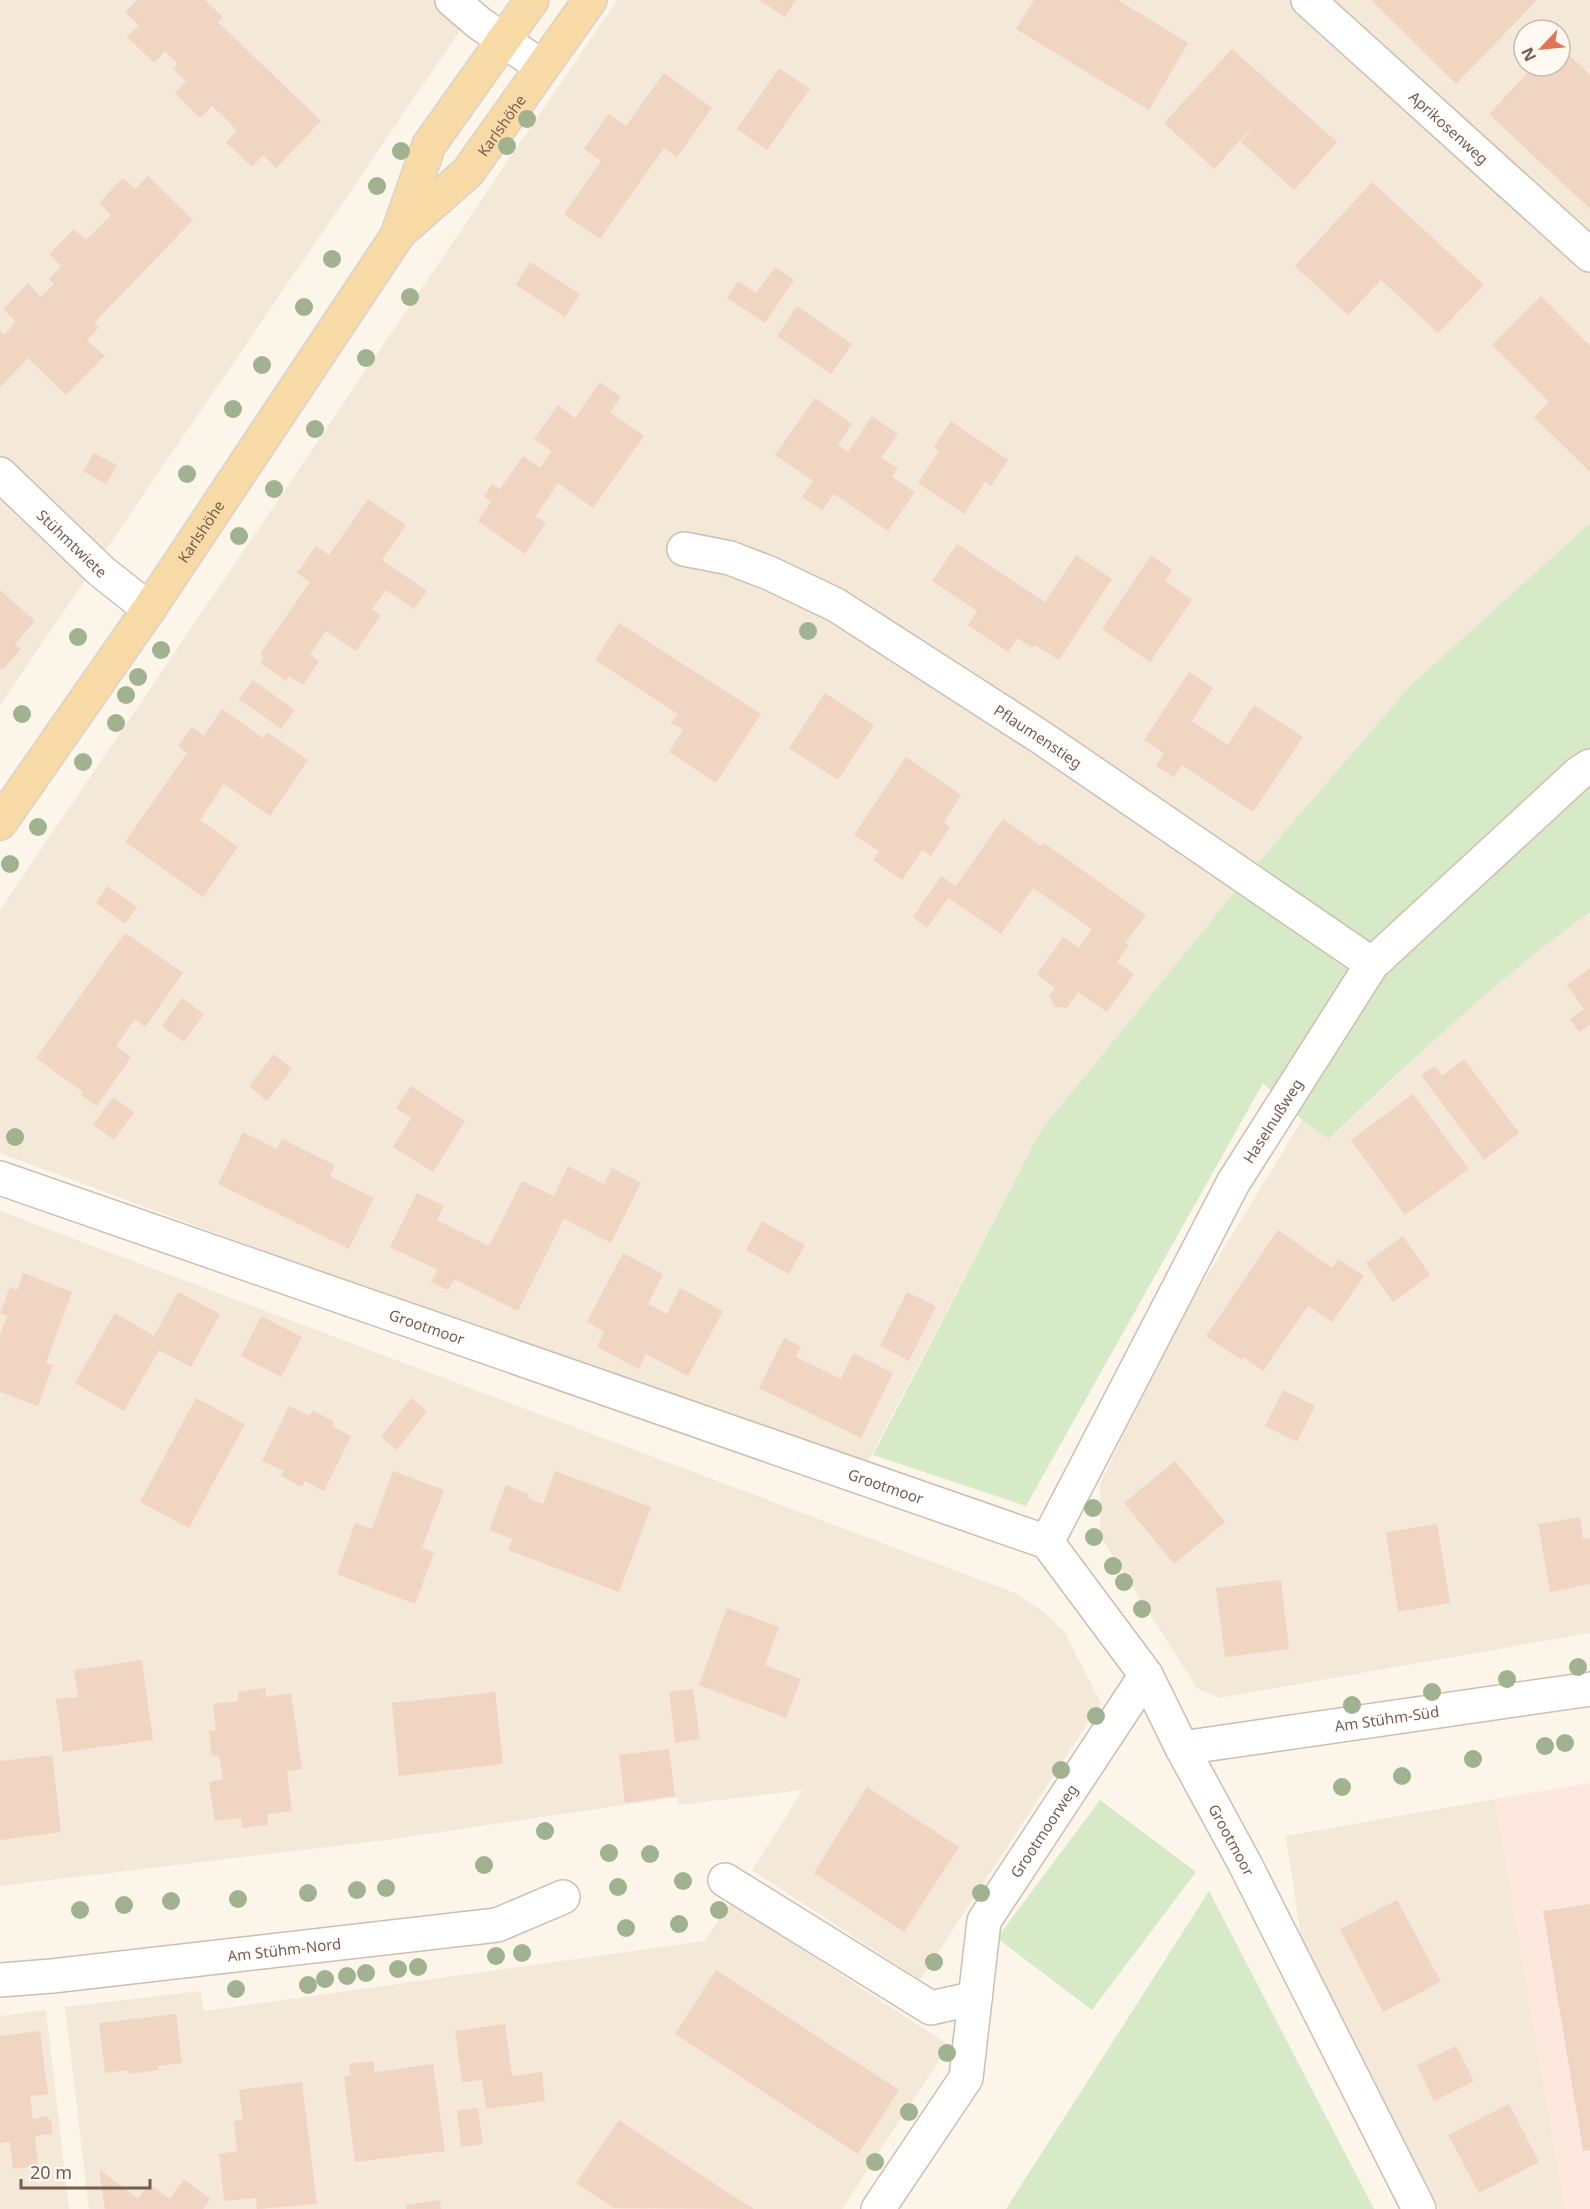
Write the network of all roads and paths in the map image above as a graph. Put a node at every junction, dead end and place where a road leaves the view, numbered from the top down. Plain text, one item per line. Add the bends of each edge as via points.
1 (452, 0) edge
2 (532, 0) edge
3 (590, 0) edge
4 (1308, 0) edge
5 (503, 40) junction
6 (542, 67) junction
7 (397, 236) junction
8 (1590, 255) edge
9 (0, 474) edge
10 (684, 549) dead end
11 (149, 609) junction
12 (1590, 766) edge
13 (0, 823) edge
14 (1372, 964) junction
15 (0, 1178) edge
16 (1047, 1542) junction
17 (1146, 1675) junction
18 (1590, 1689) edge
19 (1182, 1748) junction
20 (725, 1880) dead end
21 (563, 1897) dead end
22 (0, 1980) edge
23 (975, 1998) junction
24 (878, 2209) edge
25 (1419, 2209) edge

1 - 5 street
2 - 5 main road, Karlshöhe
3 - 6 main road, Karlshöhe
4 - 8 street, Aprikosenweg
5 - 6 street
5 - 7 main road, Karlshöhe via 429,145
6 - 7 main road, Karlshöhe via 468,172
7 - 11 main road, Karlshöhe
9 - 11 street, Stühmtwiete via 101,571
10 - 14 street, Pflaumenstieg via 730,558 836,605 1042,738
11 - 13 main road, Karlshöhe
12 - 14 street, Haselnußweg
14 - 16 street, Haselnußweg via 1233,1183
15 - 16 street, Grootmoor
16 - 17 street, Grootmoor
17 - 19 street, Grootmoor
17 - 23 street, Grootmoorweg via 984,1921
18 - 19 street, Am Stühm-Süd
19 - 25 street, Grootmoor
20 - 23 street via 931,2008
21 - 22 street, Am Stühm-Nord via 497,1926
23 - 24 street, Grootmoorweg via 966,2078

